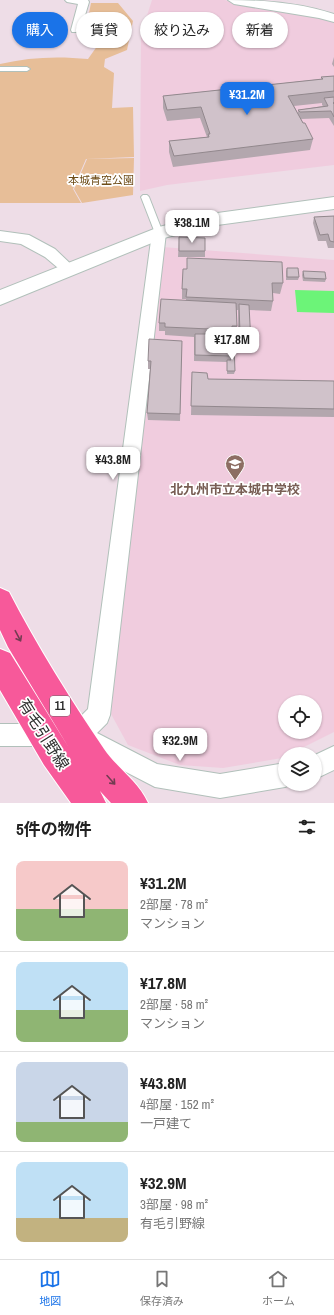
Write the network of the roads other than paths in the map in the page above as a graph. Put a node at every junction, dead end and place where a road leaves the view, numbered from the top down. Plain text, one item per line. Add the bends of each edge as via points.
1 (70, 0) edge
2 (234, 0) edge
3 (81, 12) edge
4 (334, 18) edge
5 (0, 69) edge
6 (27, 70) dead end
7 (145, 197) dead end
8 (334, 203) edge
9 (159, 233) junction
10 (0, 236) edge
11 (70, 269) junction
12 (0, 298) edge
13 (0, 601) edge
14 (0, 663) edge
15 (78, 734) junction
16 (0, 735) edge
17 (43, 735) junction
18 (334, 758) edge
19 (322, 764) edge
20 (278, 776) edge
21 (90, 803) edge
22 (132, 803) edge

1 - 3 street via 84,2
2 - 4 street
5 - 6 lane
7 - 9 lane
8 - 9 street via 210,220
9 - 11 street
9 - 15 street via 99,715
10 - 11 street via 24,239 50,253
11 - 12 street
13 -> 15 main road, 有毛引野線 / 11 via 18,637
14 - 17 main road, 有毛引野線 / 11
15 - 17 street
15 - 20 street via 155,775 220,786
15 -> 22 main road, 有毛引野線 / 11 via 94,761
16 - 17 street
17 - 21 main road, 有毛引野線 / 11
18 - 19 street

